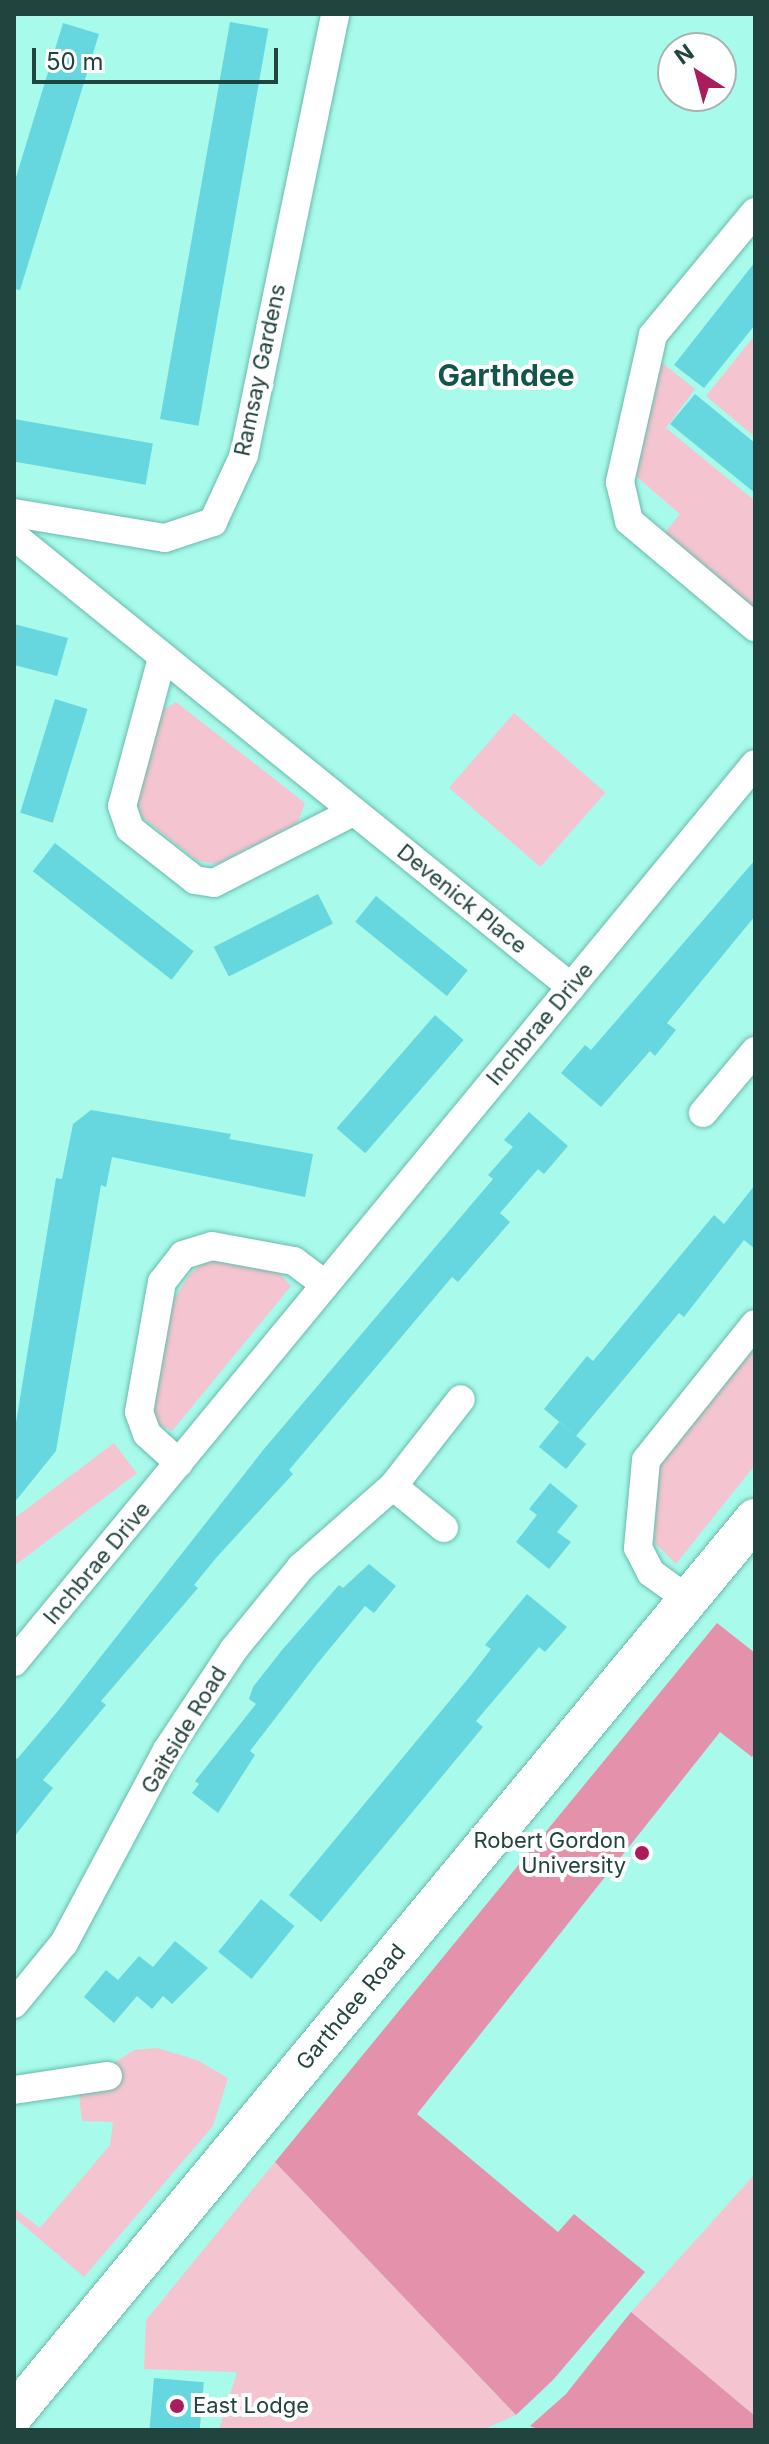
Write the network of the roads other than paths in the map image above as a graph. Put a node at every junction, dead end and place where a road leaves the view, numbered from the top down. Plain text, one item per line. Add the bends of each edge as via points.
1 (335, 14) edge
2 (755, 212) edge
3 (14, 513) edge
4 (14, 536) edge
5 (755, 627) edge
6 (162, 658) junction
7 (755, 764) edge
8 (353, 812) junction
9 (571, 987) junction
10 (755, 1051) edge
11 (703, 1113) dead end
12 (325, 1284) junction
13 (755, 1324) edge
14 (461, 1399) dead end
15 (179, 1463) junction
16 (393, 1486) junction
17 (755, 1519) edge
18 (444, 1528) dead end
19 (690, 1601) junction
20 (14, 1662) edge
21 (14, 2004) edge
22 (108, 2076) dead end
23 (14, 2090) edge
24 (14, 2414) edge

1 - 3 street, Ramsay Gardens via 244,455 213,522 165,538
2 - 5 street via 653,335 620,492 629,521
4 - 6 street, Devenick Place
6 - 8 street, Devenick Place
6 - 8 street via 122,806 130,829 195,880 214,883
7 - 9 street, Inchbrae Drive
8 - 9 street, Devenick Place
9 - 12 street, Inchbrae Drive
10 - 11 street
12 - 15 street, Inchbrae Drive
12 - 15 street via 294,1261 212,1246 183,1255 162,1282 139,1412 147,1434
13 - 19 street via 646,1460 638,1548 651,1573
14 - 16 street, Gaitside Road
15 - 20 street, Inchbrae Drive
16 - 18 street
16 - 21 street, Gaitside Road via 301,1567 234,1649 167,1750 64,1943
17 - 19 street, Garthdee Road
19 - 24 street, Garthdee Road
22 - 23 street

